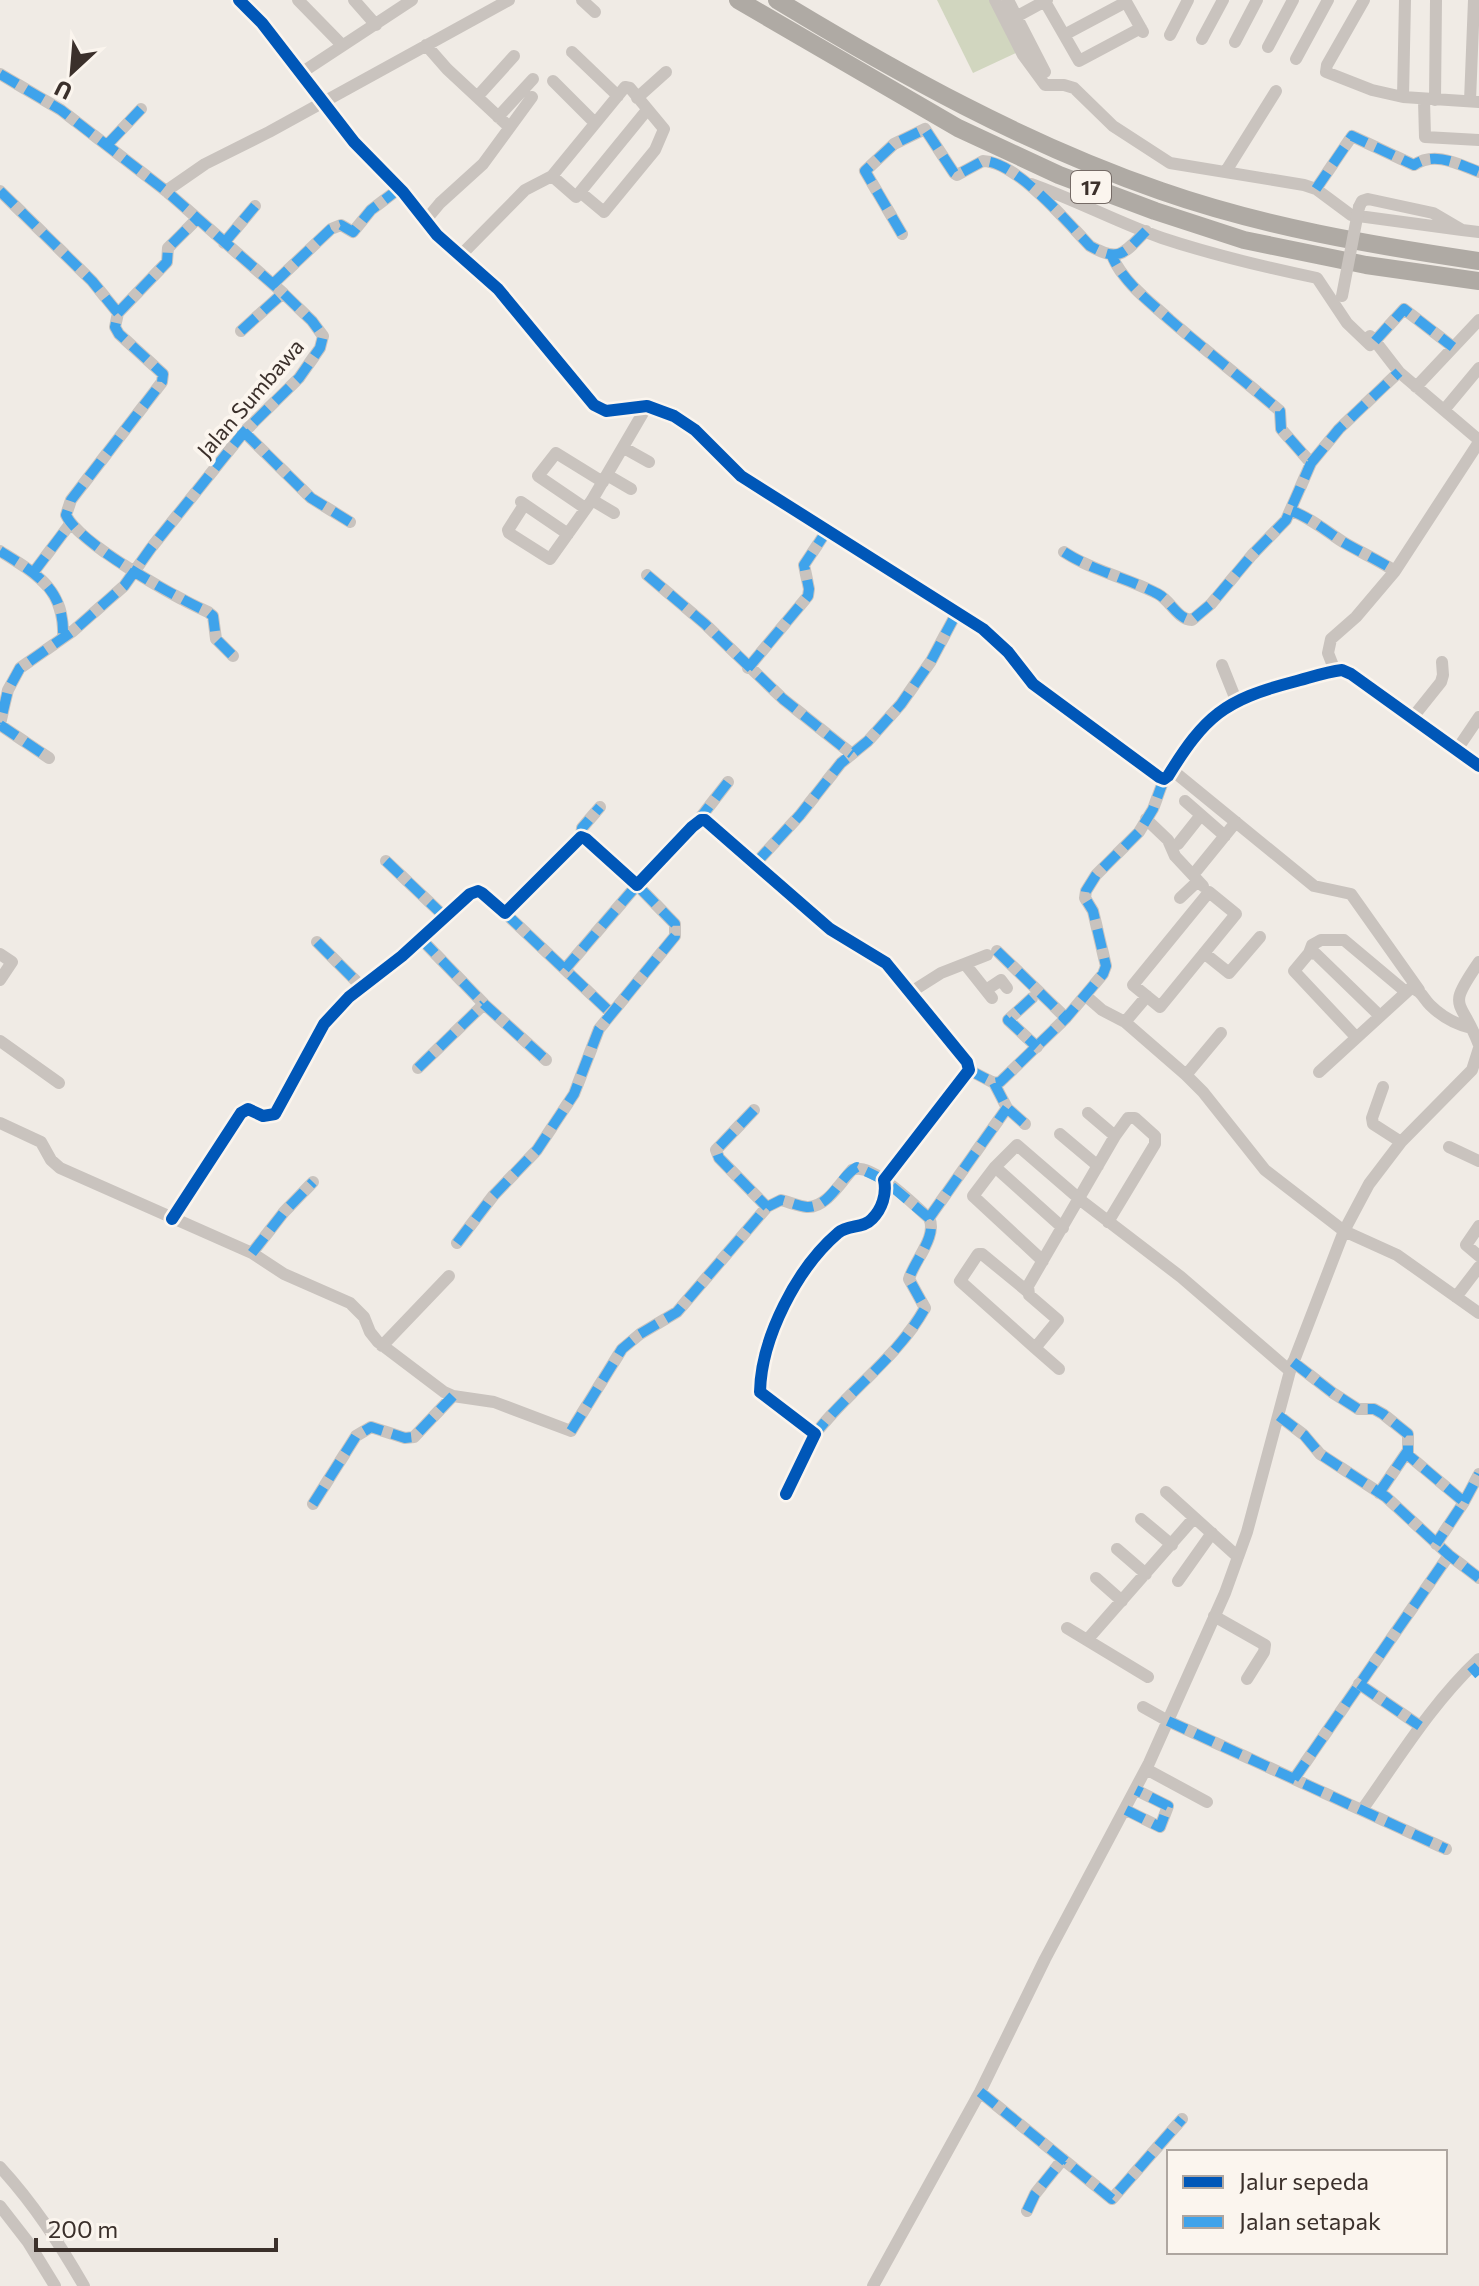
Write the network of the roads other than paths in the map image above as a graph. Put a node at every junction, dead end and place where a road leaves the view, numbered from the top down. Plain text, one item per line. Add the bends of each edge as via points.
1 (239, 0) edge
2 (298, 0) edge
3 (354, 0) edge
4 (509, 0) edge
5 (582, 0) edge
6 (738, 0) edge
7 (777, 0) edge
8 (995, 0) edge
9 (1008, 0) edge
10 (1046, 0) edge
11 (1188, 0) edge
12 (1223, 0) edge
13 (1257, 0) edge
14 (1293, 0) edge
15 (1328, 0) edge
16 (1364, 0) edge
17 (1405, 0) edge
18 (1436, 0) edge
19 (1474, 0) edge
20 (408, 1) edge
21 (1130, 2) edge
22 (595, 12) dead end
23 (1011, 20) junction
24 (376, 25) junction
25 (1064, 35) junction
26 (1170, 35) dead end
27 (1202, 39) dead end
28 (1235, 42) dead end
29 (342, 45) junction
30 (426, 45) junction
31 (1268, 47) dead end
32 (572, 52) dead end
33 (514, 56) dead end
34 (1296, 59) dead end
35 (666, 72) dead end
36 (301, 73) junction
37 (2, 79) edge
38 (533, 79) dead end
39 (553, 81) dead end
40 (1276, 91) dead end
41 (618, 96) junction
42 (477, 97) junction
43 (532, 97) dead end
44 (1403, 97) junction
45 (637, 98) junction
46 (1429, 100) junction
47 (323, 101) junction
48 (1474, 101) edge
49 (141, 109) dead end
50 (647, 110) junction
51 (595, 123) junction
52 (1479, 140) edge
53 (108, 144) junction
54 (1226, 171) junction
55 (1479, 172) edge
56 (552, 176) junction
57 (1031, 184) junction
58 (400, 188) junction
59 (1316, 189) junction
60 (0, 191) edge
61 (166, 191) junction
62 (580, 192) junction
63 (255, 206) dead end
64 (197, 219) junction
65 (425, 221) junction
66 (1462, 230) junction
67 (1146, 231) junction
68 (1479, 232) edge
69 (902, 234) dead end
70 (224, 243) junction
71 (461, 255) junction
72 (1112, 256) junction
73 (1479, 261) edge
74 (1479, 281) edge
75 (278, 288) junction
76 (118, 313) junction
77 (1479, 320) edge
78 (241, 331) dead end
79 (1375, 341) junction
80 (1453, 347) junction
81 (1479, 368) edge
82 (1399, 372) junction
83 (1416, 387) junction
84 (647, 406) junction
85 (1444, 410) junction
86 (244, 432) junction
87 (1479, 441) edge
88 (624, 448) junction
89 (649, 462) dead end
90 (1311, 463) junction
91 (605, 478) junction
92 (631, 489) dead end
93 (588, 504) junction
94 (1292, 511) junction
95 (614, 513) dead end
96 (350, 522) dead end
97 (70, 524) junction
98 (826, 532) junction
99 (568, 534) junction
100 (0, 551) edge
101 (1064, 552) dead end
102 (135, 571) junction
103 (1395, 571) junction
104 (33, 573) junction
105 (647, 575) dead end
106 (956, 614) junction
107 (63, 638) junction
108 (233, 656) dead end
109 (1442, 662) dead end
110 (1222, 665) dead end
111 (748, 668) junction
112 (1335, 671) junction
113 (1236, 700) junction
114 (1413, 717) junction
115 (1479, 717) edge
116 (0, 725) edge
117 (1456, 751) junction
118 (852, 754) junction
119 (49, 758) dead end
120 (1479, 766) edge
121 (1168, 774) junction
122 (728, 782) dead end
123 (1185, 801) dead end
124 (600, 807) dead end
125 (1201, 815) junction
126 (1146, 819) junction
127 (697, 822) junction
128 (1236, 822) junction
129 (1225, 836) junction
130 (581, 837) junction
131 (1178, 844) dead end
132 (386, 861) dead end
133 (755, 864) junction
134 (1199, 879) junction
135 (637, 885) junction
136 (1180, 898) dead end
137 (505, 913) junction
138 (445, 917) junction
139 (1260, 937) dead end
140 (421, 939) junction
141 (317, 942) dead end
142 (1204, 953) junction
143 (1309, 953) junction
144 (0, 954) edge
145 (1479, 962) edge
146 (965, 964) junction
147 (565, 969) junction
148 (0, 980) edge
149 (361, 986) junction
150 (1007, 988) dead end
151 (909, 989) junction
152 (1413, 991) junction
153 (1086, 996) junction
154 (1147, 996) junction
155 (1032, 998) dead end
156 (484, 1004) junction
157 (611, 1013) junction
158 (1379, 1015) junction
159 (1066, 1018) junction
160 (1125, 1022) junction
161 (1471, 1028) junction
162 (1221, 1033) dead end
163 (1356, 1037) junction
164 (0, 1041) edge
165 (1037, 1047) junction
166 (1479, 1047) edge
167 (546, 1060) dead end
168 (418, 1068) dead end
169 (969, 1070) junction
170 (1476, 1071) edge
171 (1319, 1072) dead end
172 (1186, 1075) junction
173 (59, 1083) dead end
174 (994, 1083) junction
175 (1383, 1087) dead end
176 (1007, 1108) junction
177 (754, 1110) dead end
178 (1088, 1113) dead end
179 (0, 1123) edge
180 (1025, 1124) dead end
181 (1060, 1134) dead end
182 (1115, 1136) junction
183 (1401, 1142) junction
184 (1449, 1147) dead end
185 (1479, 1161) edge
186 (1098, 1166) junction
187 (995, 1167) junction
188 (884, 1180) junction
189 (313, 1182) dead end
190 (1080, 1199) junction
191 (767, 1207) junction
192 (929, 1218) junction
193 (172, 1219) junction
194 (1108, 1222) junction
195 (1479, 1226) edge
196 (1063, 1228) junction
197 (1344, 1231) junction
198 (457, 1243) dead end
199 (252, 1253) junction
200 (1479, 1256) edge
201 (1043, 1261) junction
202 (1479, 1267) edge
203 (449, 1276) dead end
204 (1027, 1291) junction
205 (1456, 1297) junction
206 (1479, 1313) edge
207 (382, 1346) junction
208 (1035, 1348) junction
209 (1291, 1367) junction
210 (1059, 1369) dead end
211 (453, 1396) junction
212 (1279, 1416) junction
213 (815, 1434) junction
214 (1407, 1452) junction
215 (1479, 1474) edge
216 (1166, 1492) dead end
217 (1379, 1493) junction
218 (786, 1494) dead end
219 (1464, 1502) junction
220 (313, 1504) dead end
221 (1194, 1518) junction
222 (1141, 1519) dead end
223 (1212, 1533) junction
224 (1436, 1544) junction
225 (1172, 1545) junction
226 (1117, 1549) dead end
227 (1449, 1555) junction
228 (1238, 1557) junction
229 (1146, 1574) junction
230 (1096, 1578) dead end
231 (1479, 1578) edge
232 (1178, 1581) dead end
233 (1122, 1601) junction
234 (1214, 1616) junction
235 (1067, 1628) dead end
236 (1087, 1640) junction
237 (1476, 1667) edge
238 (1148, 1677) dead end
239 (1247, 1679) dead end
240 (1359, 1684) junction
241 (1143, 1707) dead end
242 (1168, 1721) junction
243 (1420, 1726) junction
244 (1146, 1769) junction
245 (1294, 1779) junction
246 (1136, 1790) junction
247 (1207, 1802) dead end
248 (1126, 1810) junction
249 (1362, 1810) junction
250 (1446, 1849) dead end
251 (980, 2092) junction
252 (1182, 2119) dead end
253 (1163, 2152) edge
254 (1063, 2159) junction
255 (0, 2167) edge
256 (0, 2206) edge
257 (1027, 2211) dead end
258 (55, 2286) edge
259 (84, 2286) edge
260 (873, 2286) edge

1 - 36 street
2 - 29 street
3 - 24 street
4 - 30 street
5 - 22 street
6 - 74 highway, 17 via 958,128 1073,180 1244,240
7 - 73 highway, 17 via 966,108 1161,191 1364,244
8 - 23 street
9 - 23 street
10 - 23 street
10 - 25 street
11 - 26 street
12 - 27 street
13 - 28 street
14 - 31 street
15 - 34 street
16 - 44 street via 1326,72
17 - 44 street
18 - 46 street
19 - 48 street
20 - 24 street
21 - 25 street
21 - 25 street via 1142,30 1079,61
23 - 54 street via 1033,72 1074,88 1113,126 1170,163
24 - 29 street
29 - 36 street
30 - 42 street
30 - 47 street
32 - 41 street
33 - 42 street
35 - 45 street
36 - 47 street
37 - 53 street, Jalan Sumbawa via 61,110
38 - 42 street via 501,120
39 - 51 street
40 - 54 street
41 - 45 street via 625,87
41 - 51 street
43 - 65 street via 483,164
44 - 46 street
45 - 50 street
46 - 48 street
46 - 52 street via 1425,137
47 - 58 street
47 - 61 street via 184,176
49 - 53 street
50 - 62 street
50 - 62 street via 664,129 655,150 604,212
51 - 56 street
53 - 61 street, Jalan Sumbawa
54 - 59 street
55 - 59 street via 1446,159 1414,165 1352,136
56 - 62 street via 576,197
56 - 71 street via 525,190
57 - 67 street
57 - 69 street via 989,161 957,175 925,129 906,136 865,171
57 - 72 street via 1090,246
58 - 65 street
58 - 75 street via 353,232 341,225 331,229
59 - 66 street via 1351,215
60 - 76 street
61 - 64 street, Jalan Sumbawa
63 - 70 street
64 - 70 street, Jalan Sumbawa
64 - 76 street via 168,248 167,262
65 - 71 street
66 - 68 street
66 - 79 street, bridge via 1433,213 1362,201 1343,309
67 - 72 street via 1121,255
67 - 79 street via 1317,278 1347,323 1370,345
70 - 75 street, Jalan Sumbawa
71 - 84 street via 498,289 594,405 606,411
72 - 90 street via 1158,309 1280,411 1281,429
75 - 78 street
75 - 86 street, Jalan Sumbawa via 321,331 323,342 299,378
76 - 97 street via 116,330 164,377 71,500 66,515
77 - 80 street
79 - 80 street via 1404,309
79 - 82 street
80 - 83 street
81 - 85 street
82 - 83 street
82 - 90 street
83 - 85 street
84 - 88 street
84 - 98 street via 695,430 741,476
85 - 87 street
86 - 96 street via 311,498
86 - 102 street, Jalan Sumbawa
87 - 103 street
88 - 89 street
88 - 91 street
90 - 94 street
91 - 92 street
91 - 93 street
91 - 93 street via 556,453 538,476
93 - 95 street
93 - 99 street
94 - 101 street via 1192,620 1184,619 1162,596
94 - 103 street
97 - 102 street
97 - 104 street
98 - 106 street
98 - 111 street via 804,565 808,596
99 - 99 street via 522,504 508,530 550,559
100 - 104 street
102 - 107 street, Jalan Sumbawa
102 - 108 street via 213,616 216,639
103 - 112 street via 1331,639 1328,653
104 - 107 street via 58,599
105 - 111 street
106 - 118 street via 901,704
106 - 121 street via 995,639 1039,689
107 - 116 street, Jalan Sumbawa via 14,676
109 - 114 street via 1441,682
110 - 113 street
111 - 118 street
112 - 113 street
112 - 114 street via 1347,672
113 - 121 street via 1210,719
114 - 117 street
115 - 117 street
116 - 119 street
117 - 120 street
118 - 133 street
121 - 126 street
121 - 128 street
122 - 127 street
123 - 125 street
124 - 130 street
125 - 129 street
125 - 131 street
126 - 134 street
126 - 153 street via 1086,891 1106,966
127 - 133 street via 710,823
127 - 135 street
128 - 129 street
128 - 152 street via 1314,886 1351,894
129 - 134 street
130 - 135 street
130 - 137 street
132 - 138 street
133 - 151 street via 830,929 886,963
134 - 136 street
135 - 147 street
135 - 157 street via 669,916 676,932
137 - 138 street via 478,891
137 - 147 street
138 - 140 street
139 - 142 street via 1229,973
140 - 149 street
140 - 156 street
141 - 149 street
142 - 154 street via 1160,1007
142 - 154 street via 1236,914 1209,892 1133,985
143 - 152 street via 1321,940 1344,940
143 - 158 street
143 - 163 street via 1294,971
144 - 148 street via 12,962
145 - 161 street via 1458,997
146 - 150 street via 989,994 1001,980
146 - 151 street
146 - 159 street via 992,953
147 - 157 street
149 - 193 street via 318,1033 275,1114 263,1116 248,1109 241,1113
151 - 169 street
152 - 158 street
152 - 161 street via 1455,1024
153 - 159 street
153 - 160 street
154 - 160 street
155 - 165 street via 1008,1020
156 - 167 street
156 - 168 street
157 - 198 street via 596,1036 574,1094 542,1143
158 - 163 street
159 - 165 street
160 - 172 street
161 - 166 street
162 - 172 street
163 - 171 street
164 - 173 street
165 - 174 street
166 - 170 street
169 - 174 street
169 - 188 street
170 - 183 street
172 - 197 street via 1265,1170
174 - 176 street
175 - 183 street via 1373,1124
176 - 180 street
176 - 192 street
177 - 191 street via 716,1150
178 - 182 street
179 - 193 street via 38,1140 56,1166
181 - 186 street
182 - 186 street
182 - 194 street via 1131,1117 1156,1140
183 - 197 street via 1369,1184
184 - 185 street
186 - 190 street
187 - 190 street via 1020,1146
187 - 196 street
187 - 201 street via 973,1196
188 - 191 street via 857,1167 814,1206 781,1200
188 - 192 street
188 - 213 street via 884,1198 872,1219 843,1229 799,1279 778,1318 766,1357 760,1392
189 - 199 street
190 - 194 street
190 - 196 street
191 - 211 street via 677,1312 622,1349 571,1431 494,1402
192 - 213 street via 931,1234 909,1279 924,1311
193 - 199 street
194 - 209 street
195 - 200 street via 1466,1245
196 - 201 street
197 - 205 street via 1397,1255
197 - 209 street
199 - 207 street via 356,1307
201 - 204 street
202 - 205 street
203 - 207 street
204 - 208 street via 1058,1320
204 - 208 street via 982,1254 960,1281
205 - 206 street
207 - 211 street
208 - 210 street
209 - 212 street
209 - 214 street via 1358,1409 1383,1414 1408,1434
211 - 220 street via 414,1437 371,1427 356,1436
212 - 217 street via 1320,1454
212 - 228 street
213 - 218 street
214 - 217 street
214 - 219 street
215 - 219 street
216 - 221 street
217 - 224 street
219 - 224 street
221 - 223 street
221 - 225 street
222 - 225 street
223 - 228 street
223 - 232 street
224 - 227 street
225 - 229 street
226 - 229 street
227 - 231 street
227 - 240 street
228 - 234 street
229 - 233 street
230 - 233 street
233 - 236 street
234 - 239 street via 1265,1645
234 - 242 street
235 - 236 street
236 - 238 street
237 - 243 street
240 - 243 street
240 - 245 street
241 - 242 street
242 - 244 street
242 - 245 street
243 - 249 street
244 - 246 street
244 - 247 street
245 - 249 street
246 - 248 street
246 - 248 street via 1168,1806 1160,1827
248 - 251 street
249 - 250 street
251 - 254 street
251 - 260 street
252 - 253 street
253 - 254 street via 1112,2199
254 - 257 street
255 - 259 street via 27,2196
256 - 258 street

